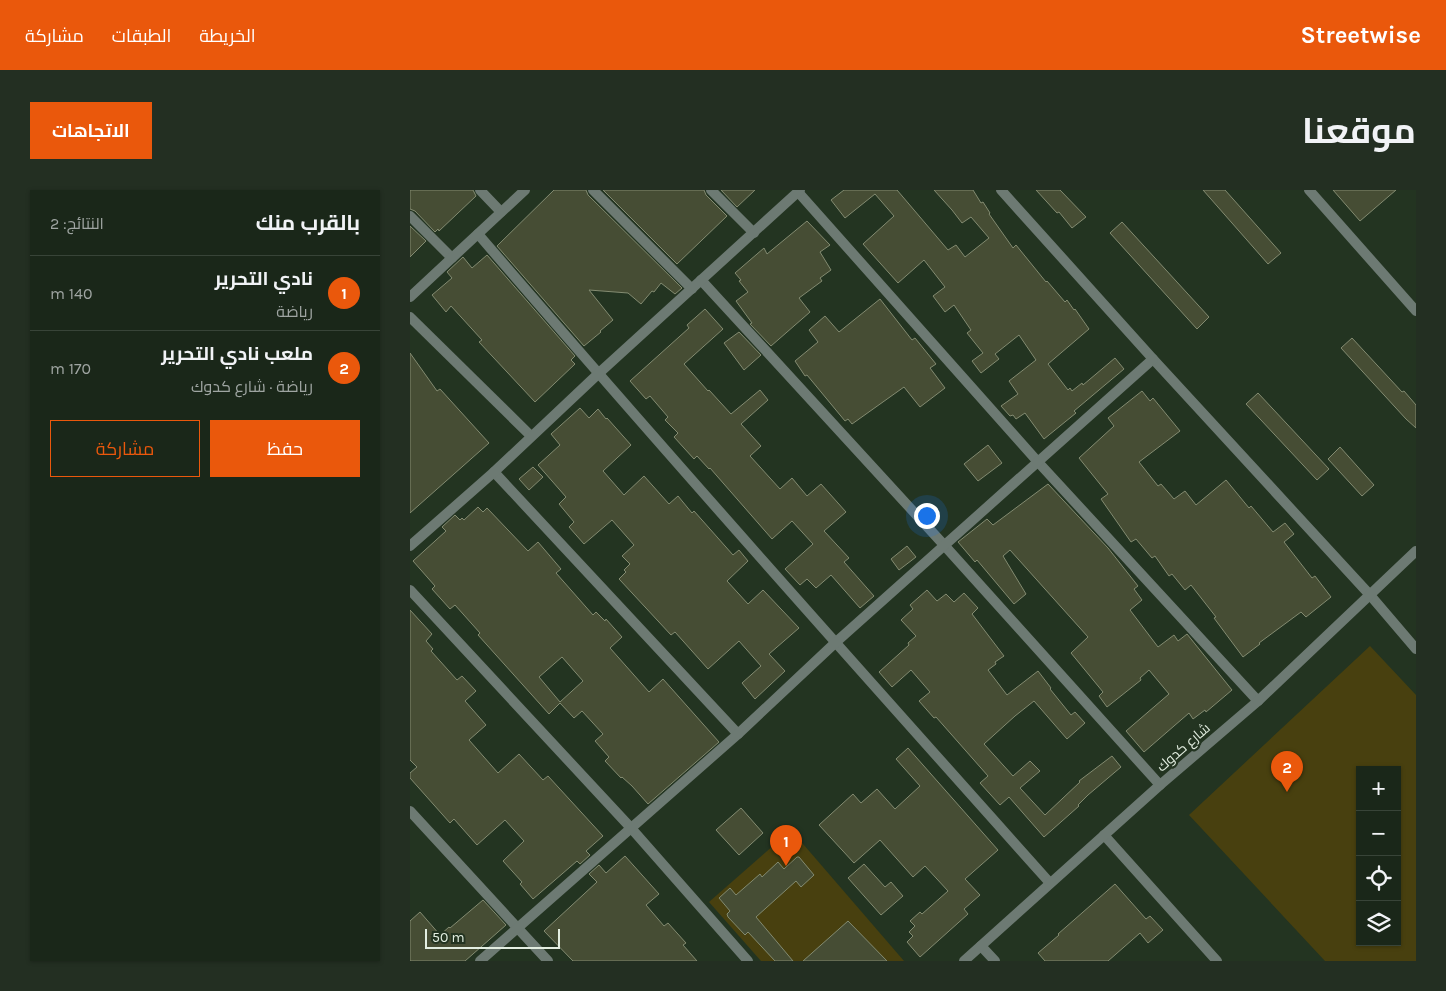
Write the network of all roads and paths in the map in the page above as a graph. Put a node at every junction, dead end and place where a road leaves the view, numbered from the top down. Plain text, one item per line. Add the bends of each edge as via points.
1 (480, 190) edge
2 (525, 190) edge
3 (593, 190) edge
4 (711, 190) edge
5 (1001, 190) edge
6 (1309, 190) edge
7 (799, 191) edge
8 (501, 212) junction
9 (410, 216) edge
10 (754, 233) junction
11 (478, 234) junction
12 (452, 258) junction
13 (701, 280) junction
14 (692, 289) junction
15 (410, 297) edge
16 (1416, 311) edge
17 (410, 317) edge
18 (1153, 359) junction
19 (598, 374) junction
20 (532, 436) junction
21 (1038, 462) junction
22 (494, 472) junction
23 (944, 545) junction
24 (410, 546) edge
25 (1416, 551) edge
26 (410, 590) edge
27 (1370, 595) junction
28 (835, 643) junction
29 (1416, 649) edge
30 (1258, 701) junction
31 (738, 734) junction
32 (1160, 785) junction
33 (410, 811) edge
34 (631, 828) junction
35 (1104, 835) junction
36 (1050, 883) junction
37 (517, 928) junction
38 (980, 946) junction
39 (480, 961) edge
40 (548, 961) edge
41 (748, 961) edge
42 (964, 961) edge
43 (995, 961) edge
44 (1217, 961) edge

1 - 8 street
2 - 8 street
3 - 14 street
4 - 10 street
5 - 18 street
6 - 16 street
7 - 10 street
7 - 21 street
8 - 11 street
9 - 12 street
10 - 13 street
11 - 12 street
11 - 19 street
12 - 15 street
13 - 14 street
13 - 23 street
14 - 19 street
17 - 20 street
18 - 21 street
18 - 27 street
19 - 20 street
19 - 28 street
20 - 22 street
21 - 23 street
21 - 30 street
22 - 24 street
22 - 31 street
23 - 28 street
23 - 32 street
25 - 27 street, شارع كدوك
26 - 34 street
27 - 29 street
27 - 30 street, شارع كدوك
28 - 31 street
28 - 36 street
30 - 32 street, شارع كدوك
31 - 34 street
32 - 35 street, شارع كدوك
33 - 37 street
34 - 37 street
34 - 41 street
35 - 36 street, شارع كدوك
35 - 44 street
36 - 38 street, شارع كدوك
37 - 39 street
37 - 40 street
38 - 42 street, شارع كدوك
38 - 43 street

